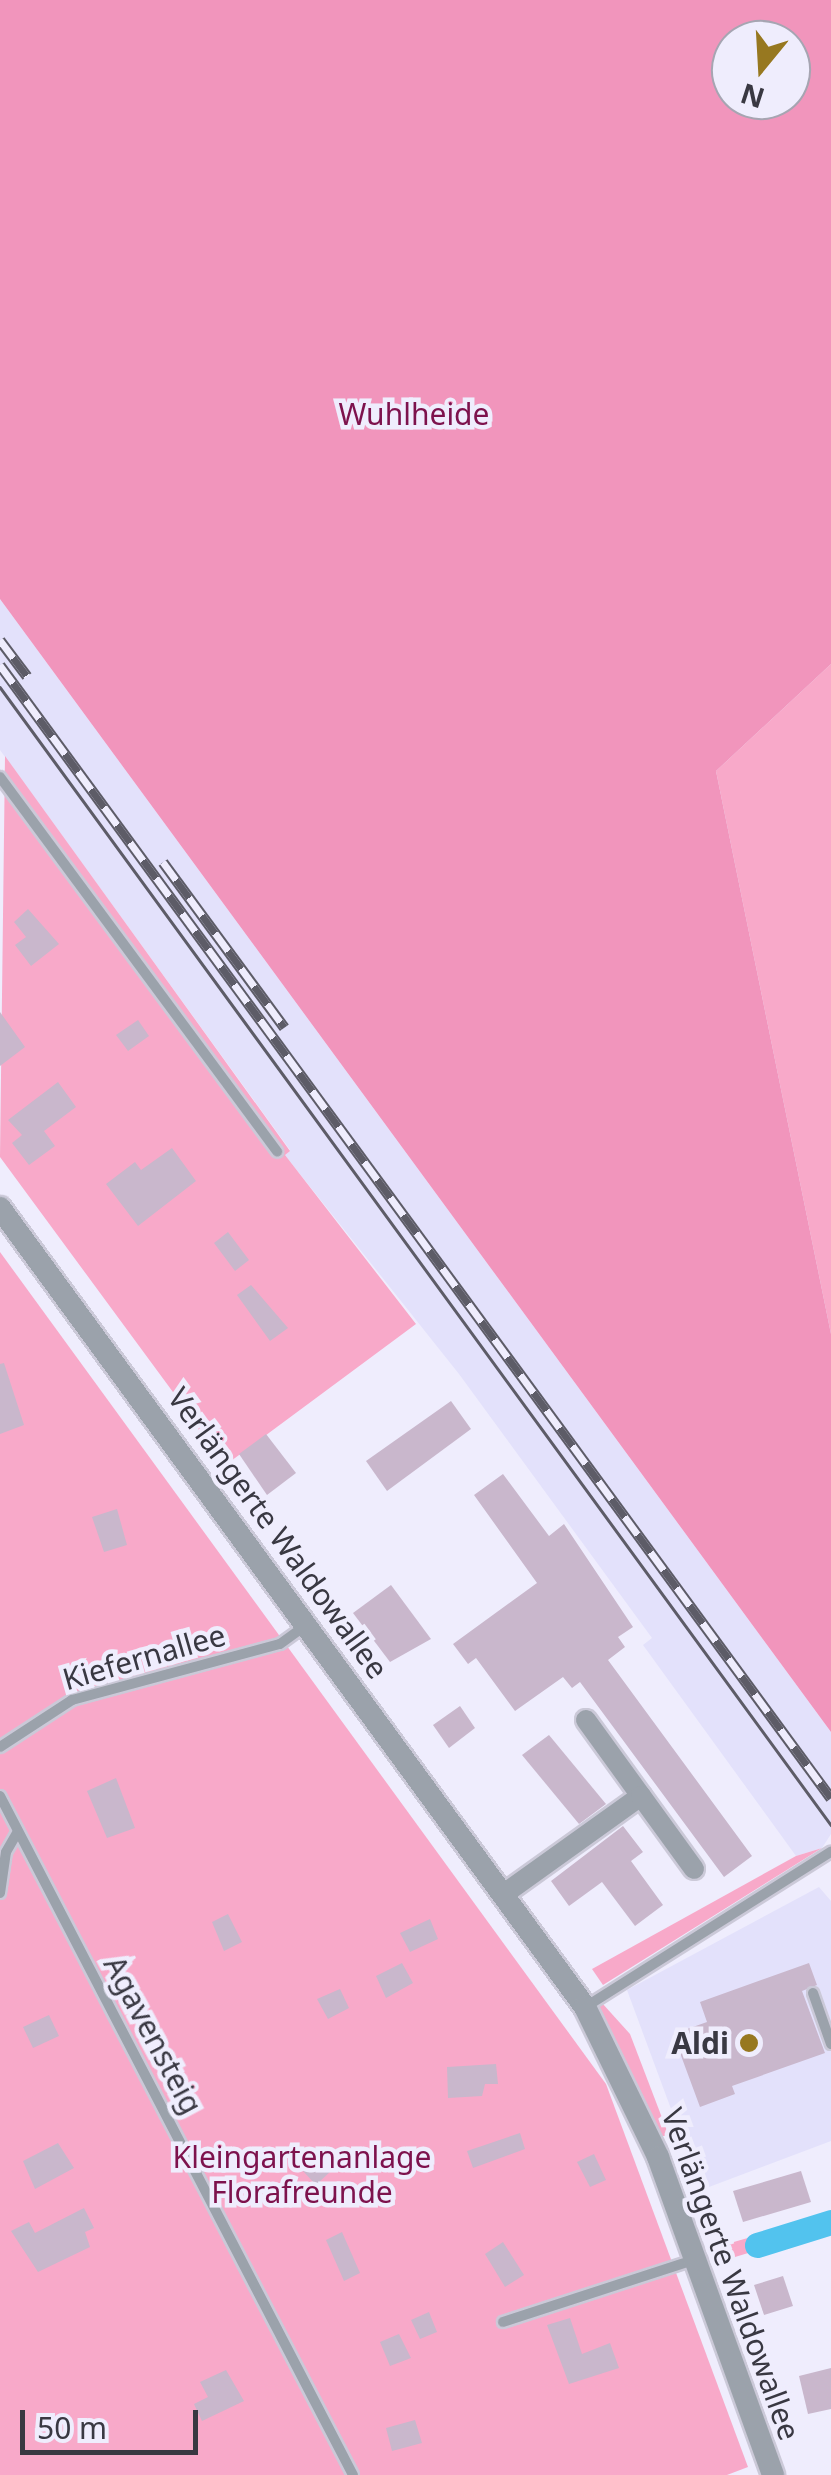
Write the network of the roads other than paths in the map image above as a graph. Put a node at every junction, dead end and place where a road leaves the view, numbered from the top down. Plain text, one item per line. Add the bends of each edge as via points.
1 (0, 777) edge
2 (276, 1152) dead end
3 (0, 1208) edge
4 (308, 1624) junction
5 (586, 1720) dead end
6 (0, 1747) edge
7 (0, 1796) edge
8 (641, 1796) junction
9 (16, 1833) junction
10 (831, 1852) edge
11 (694, 1868) dead end
12 (0, 1894) edge
13 (504, 1894) junction
14 (813, 1993) dead end
15 (586, 2007) junction
16 (831, 2044) edge
17 (694, 2260) junction
18 (504, 2322) dead end
19 (770, 2474) edge
20 (353, 2475) edge

1 - 2 lane
3 - 4 street, Verlängerte Waldowallee
4 - 6 lane, Kiefernallee via 280,1644 72,1700
4 - 13 street, Verlängerte Waldowallee
5 - 8 street
7 - 9 lane, Agavensteig
8 - 11 street
8 - 13 street
9 - 12 lane
9 - 20 lane, Agavensteig
10 - 15 lane
13 - 15 street, Verlängerte Waldowallee
14 - 16 lane
15 - 17 street, Verlängerte Waldowallee via 634,2098
17 - 18 lane
17 - 19 street, Verlängerte Waldowallee

